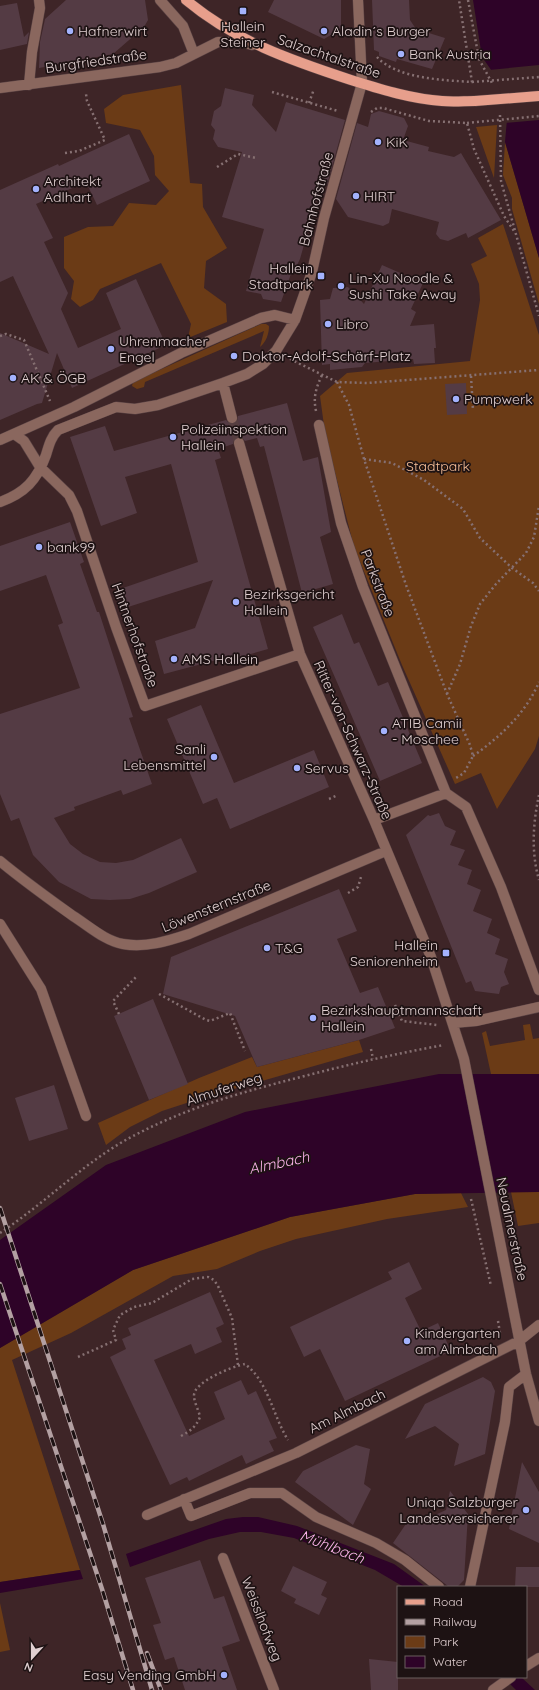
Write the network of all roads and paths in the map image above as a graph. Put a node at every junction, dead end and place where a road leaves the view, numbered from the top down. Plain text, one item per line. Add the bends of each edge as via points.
1 (39, 0) edge
2 (160, 0) edge
3 (186, 0) edge
4 (358, 0) edge
5 (459, 0) edge
6 (468, 0) edge
7 (264, 48) junction
8 (194, 54) junction
9 (374, 54) dead end
10 (539, 76) edge
11 (472, 82) junction
12 (362, 83) junction
13 (30, 85) junction
14 (0, 88) edge
15 (314, 89) dead end
16 (496, 90) dead end
17 (272, 92) dead end
18 (86, 94) dead end
19 (539, 96) edge
20 (309, 103) junction
21 (500, 110) dead end
22 (371, 112) dead end
23 (343, 113) dead end
24 (539, 116) edge
25 (467, 123) junction
26 (65, 153) dead end
27 (256, 158) dead end
28 (217, 167) dead end
29 (515, 233) junction
30 (539, 316) edge
31 (295, 320) junction
32 (0, 336) edge
33 (276, 352) junction
34 (539, 370) edge
35 (322, 375) junction
36 (471, 376) junction
37 (337, 382) junction
38 (223, 383) junction
39 (97, 394) junction
40 (50, 402) dead end
41 (473, 410) dead end
42 (104, 411) junction
43 (232, 418) tunnel mouth
44 (319, 425) joint
45 (14, 434) junction
46 (0, 440) edge
47 (239, 443) tunnel mouth
48 (364, 459) junction
49 (40, 467) junction
50 (0, 502) edge
51 (539, 506) edge
52 (512, 568) junction
53 (539, 591) edge
54 (300, 654) junction
55 (539, 682) edge
56 (447, 694) junction
57 (473, 756) junction
58 (444, 788) junction
59 (338, 795) dead end
60 (539, 795) edge
61 (329, 799) dead end
62 (374, 820) junction
63 (386, 851) junction
64 (0, 861) edge
65 (363, 874) dead end
66 (539, 880) edge
67 (348, 893) dead end
68 (0, 924) edge
69 (136, 976) dead end
70 (539, 990) edge
71 (158, 994) dead end
72 (395, 1005) dead end
73 (539, 1007) edge
74 (119, 1014) dead end
75 (453, 1023) junction
76 (437, 1025) dead end
77 (459, 1043) junction
78 (371, 1049) dead end
79 (246, 1051) dead end
80 (373, 1059) junction
81 (86, 1116) dead end
82 (471, 1199) dead end
83 (0, 1233) edge
84 (493, 1292) dead end
85 (497, 1314) dead end
86 (539, 1325) edge
87 (519, 1341) junction
88 (502, 1350) junction
89 (78, 1357) dead end
90 (238, 1365) junction
91 (526, 1374) junction
92 (539, 1421) edge
93 (181, 1436) dead end
94 (296, 1452) junction
95 (184, 1499) junction
96 (147, 1515) dead end
97 (223, 1558) dead end
98 (438, 1586) edge
99 (470, 1586) edge
100 (539, 1658) edge
101 (527, 1665) edge
102 (507, 1679) edge
103 (274, 1690) edge
104 (493, 1690) edge

1 - 13 street
2 - 8 street via 183,26
3 - 7 main road, Salzachtalstraße via 206,17
4 - 12 street, Bahnhofstraße
5 - 11 path
6 - 16 path via 479,59
7 - 8 street, Burgfriedstraße via 228,41 218,42
7 - 12 main road, Salzachtalstraße
8 - 13 street, Burgfriedstraße via 160,67
9 - 11 path via 383,64 395,70 440,81
10 - 11 path, bridge
12 - 19 main road, Salzachtalstraße, bridge via 412,97 442,101 475,102
12 - 31 street, Bahnhofstraße via 324,218 312,272
13 - 14 street, Burgfriedstraße
15 - 20 path
17 - 20 path
18 - 26 path via 105,140 79,151
20 - 23 path
21 - 29 path via 501,181
22 - 25 path via 383,108 429,121
24 - 25 path, bridge
25 - 29 path via 474,149 504,216
27 - 28 path via 238,154
29 - 30 path
31 - 33 street, Bahnhofstraße
31 - 39 street via 275,316 261,318
32 - 40 path via 6,334 24,340
33 - 35 path
33 - 38 street, Bahnhofstraße via 247,374
34 - 36 path
35 - 37 path
35 - 44 path via 314,400
36 - 37 path via 367,383
36 - 41 path
37 - 48 path via 349,405
38 - 42 street, Bahnhofstraße via 158,405 135,409 116,407
38 - 43 street
39 - 42 street
39 - 45 street
42 - 49 street, Bahnhofstraße via 58,430 52,436
44 - 58 street, Parkstraße via 341,523 363,587
45 - 46 street
45 - 49 street, Hintnerhofstraße via 24,441
47 - 54 street, Ritter-von-Schwarz-Straße
48 - 52 path via 392,463 424,480 463,509 480,538
48 - 56 path via 406,585
49 - 50 street via 31,482 16,496
49 - 54 street, Hintnerhofstraße via 69,495 77,510 145,706
51 - 52 path via 534,537 526,553
52 - 53 path via 533,583
52 - 56 path via 480,604
54 - 62 street, Ritter-von-Schwarz-Straße
55 - 57 path via 510,726
56 - 57 path
57 - 58 path via 464,773
58 - 62 street
58 - 70 street via 466,807 501,887
59 - 61 path
60 - 66 path via 534,818 534,847
62 - 63 street, Ritter-von-Schwarz-Straße
63 - 64 street, Löwensternstraße via 189,934 163,943 145,944 123,944 104,937 25,882
63 - 75 street, Ritter-von-Schwarz-Straße via 431,957
65 - 67 path via 358,887
68 - 81 street via 41,989
69 - 74 path via 113,1001
71 - 79 path via 206,1020 210,1021 230,1013
72 - 76 path via 402,1021
73 - 75 street via 476,1021
75 - 77 street, Ritter-von-Schwarz-Straße
77 - 80 path, Almuferweg
77 - 87 street, Neualmerstraße
78 - 80 path
80 - 83 path, Almuferweg via 251,1090 187,1112 136,1134 101,1156
82 - 84 path
85 - 88 path
86 - 87 street, Am Almbach
87 - 88 street, Am Almbach
87 - 91 street, Neualmerstraße
88 - 94 street, Am Almbach
89 - 90 path via 116,1340 113,1330 120,1314 134,1307 152,1303 192,1279 208,1277 218,1286 232,1318
90 - 93 path via 202,1382 195,1389 194,1397 200,1417 198,1424
90 - 94 path via 245,1364 261,1380 283,1432
91 - 92 street, Neualmerstraße
91 - 99 street via 509,1387
94 - 95 street, Am Almbach
95 - 96 street, Am Almbach
95 - 98 street via 191,1516 250,1493 282,1493 316,1517 376,1543 405,1560
97 - 103 street, Weisslhofweg
100 - 101 street
102 - 104 street

